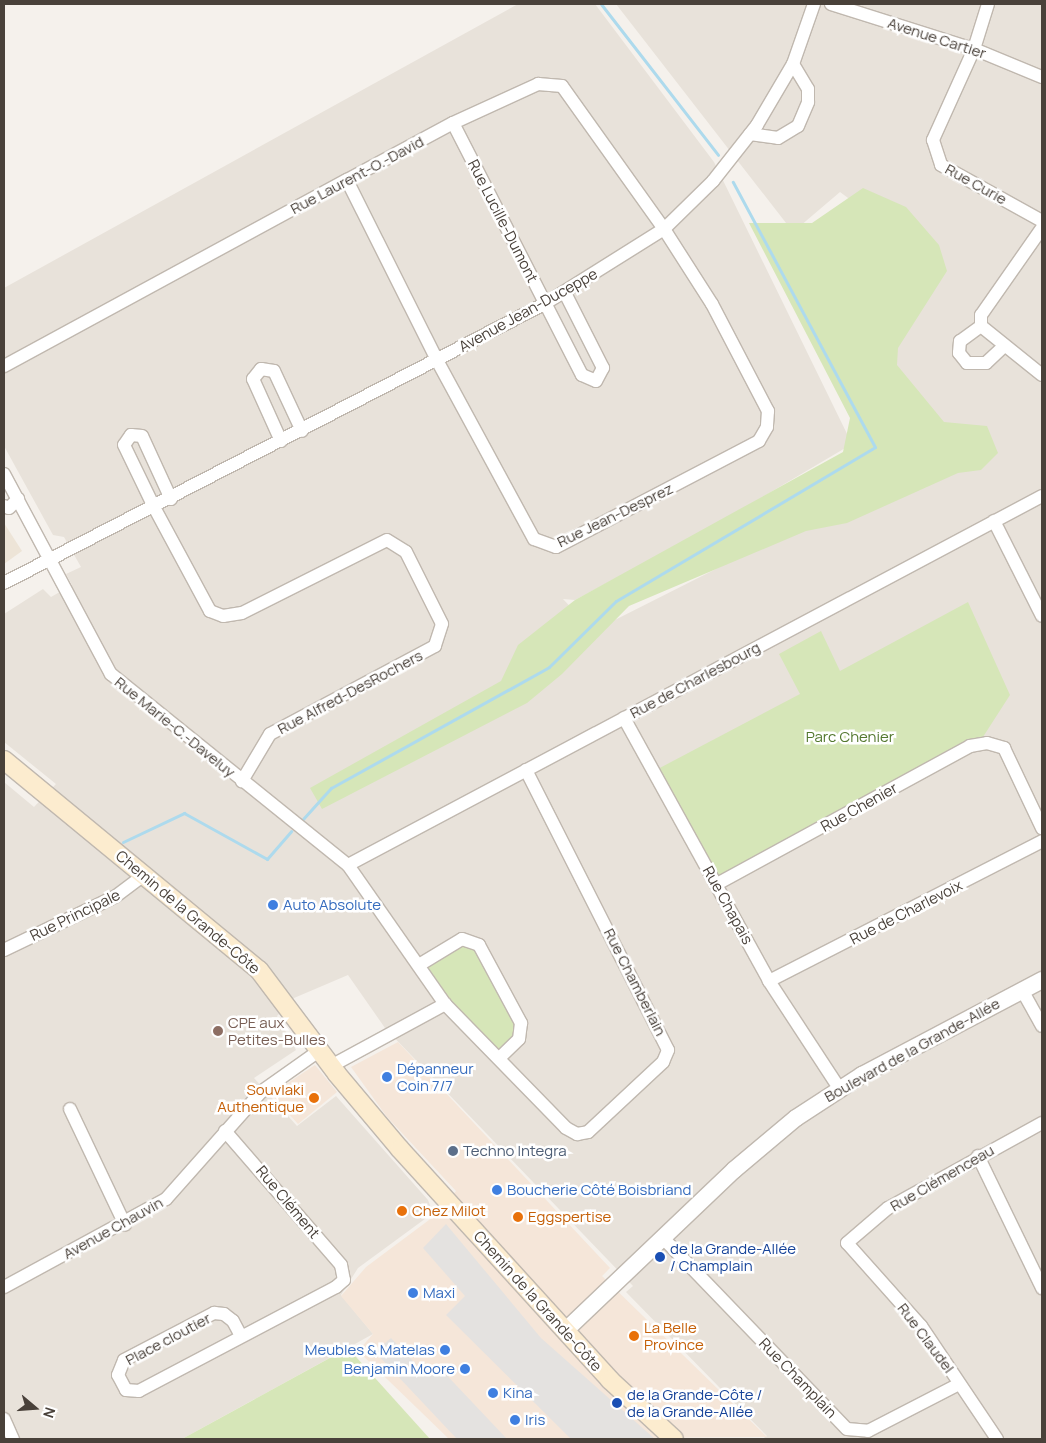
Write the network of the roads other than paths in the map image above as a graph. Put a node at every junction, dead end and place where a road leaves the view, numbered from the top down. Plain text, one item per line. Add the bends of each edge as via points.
1 (814, 4) edge
2 (831, 4) edge
3 (988, 4) edge
4 (974, 48) junction
5 (793, 64) junction
6 (1042, 77) edge
7 (453, 123) junction
8 (750, 134) junction
9 (347, 180) junction
10 (1042, 221) edge
11 (664, 228) junction
12 (1042, 228) edge
13 (565, 293) junction
14 (546, 303) junction
15 (981, 326) junction
16 (1004, 346) junction
17 (437, 360) junction
18 (4, 366) edge
19 (1042, 375) edge
20 (302, 431) junction
21 (281, 441) junction
22 (4, 474) edge
23 (1042, 496) edge
24 (171, 499) junction
25 (18, 500) junction
26 (4, 506) edge
27 (154, 507) junction
28 (994, 521) junction
29 (47, 559) junction
30 (4, 583) edge
31 (1042, 616) edge
32 (624, 718) junction
33 (4, 760) edge
34 (526, 770) junction
35 (242, 781) junction
36 (1042, 828) edge
37 (1042, 840) edge
38 (348, 865) junction
39 (144, 875) junction
40 (717, 884) junction
41 (4, 950) edge
42 (419, 965) junction
43 (1042, 980) edge
44 (769, 981) junction
45 (1022, 990) junction
46 (445, 1004) junction
47 (1042, 1026) edge
48 (320, 1051) junction
49 (499, 1058) junction
50 (331, 1066) junction
51 (839, 1088) junction
52 (70, 1109) dead end
53 (1042, 1122) edge
54 (225, 1131) junction
55 (978, 1156) junction
56 (125, 1224) junction
57 (663, 1238) junction
58 (847, 1243) joint
59 (345, 1276) joint
60 (4, 1287) edge
61 (1042, 1288) edge
62 (566, 1330) junction
63 (241, 1336) junction
64 (958, 1384) junction
65 (4, 1419) edge
66 (14, 1439) edge
67 (674, 1439) edge
68 (997, 1439) edge

1 - 5 street, Avenue Jean-Duceppe
2 - 4 street, Avenue Cartier
3 - 4 street, Rue Curie
4 - 6 street, Avenue Cartier
4 - 10 street, Rue Curie via 934,140 940,165
5 - 8 street, Avenue Jean-Duceppe
5 - 8 street via 808,90 808,102 798,126 778,138
7 - 9 street, Rue Laurent-O.-David
7 - 11 street, Rue Laurent-O.-David via 538,84 562,86
7 - 14 street, Rue Lucille-Dumont
8 - 11 street, Avenue Jean-Duceppe via 713,181
9 - 17 street, Rue Jean-Desprez
9 - 18 street, Rue Laurent-O.-David
11 - 13 street, Avenue Jean-Duceppe
11 - 17 street, Rue Jean-Desprez via 712,304 768,411 767,427 759,442 556,547 534,539
12 - 15 street via 981,315
13 - 14 street, Avenue Jean-Duceppe
13 - 14 street, Rue Lucille-Dumont via 603,368 596,381 582,375
14 - 17 street, Avenue Jean-Duceppe
15 - 16 street
15 - 16 street via 960,342 959,353 967,363 986,364
16 - 19 street
17 - 20 street, Avenue Jean-Duceppe
20 - 21 street, Avenue Jean-Duceppe
20 - 21 street via 274,371 261,369 253,380
21 - 24 street, Avenue Jean-Duceppe
22 - 25 street, Rue Marie-C.-Daveluy
23 - 28 street, Rue de Charlesbourg
24 - 27 street, Avenue Jean-Duceppe
24 - 27 street via 142,436 131,435 124,445
25 - 26 street via 9,508
25 - 29 street, Rue Marie-C.-Daveluy
27 - 29 street, Avenue Jean-Duceppe
27 - 35 street, Rue Alfred-DesRochers via 210,610 223,616 242,613 387,540 406,552 442,624 435,646 270,734
28 - 31 street
28 - 32 street, Rue de Charlesbourg
29 - 30 street, Avenue Jean-Duceppe
29 - 35 street, Rue Marie-C.-Daveluy via 111,674
32 - 34 street, Rue de Charlesbourg
32 - 40 street, Rue Chapais
33 - 39 main road, Chemin de la Grande-Côte
34 - 38 street, Rue de Charlesbourg
34 - 49 street, Rue Chamberlain via 668,1050 664,1062 588,1132 577,1134 566,1128
35 - 38 street, Rue Marie-C.-Daveluy
36 - 40 street, Rue Chenier via 1004,748 987,743 970,746
37 - 44 street, Rue de Charlevoix
38 - 42 street, Rue Chamberlain
39 - 41 street, Rue Principale via 116,896
39 - 48 main road, Chemin de la Grande-Côte via 260,970
40 - 44 street, Rue Chapais
42 - 46 street, Rue Chamberlain
42 - 49 street via 462,939 479,945 521,1022 519,1039
43 - 45 street, Boulevard de la Grande-Allée
44 - 51 street, Rue Chapais
45 - 47 street
45 - 51 street, Boulevard de la Grande-Allée
46 - 49 street, Rue Chamberlain
46 - 50 street
48 - 50 main road, Chemin de la Grande-Côte
48 - 54 street, Avenue Chauvin via 267,1086
50 - 62 main road, Chemin de la Grande-Côte via 425,1178
51 - 57 street, Boulevard de la Grande-Allée via 757,1149
52 - 56 street
53 - 55 street, Rue Clémenceau
54 - 56 street, Avenue Chauvin via 166,1199
54 - 59 street, Rue Clément via 341,1265
55 - 58 street, Rue Clémenceau via 888,1208
55 - 61 street
56 - 60 street, Avenue Chauvin
57 - 62 street, Boulevard de la Grande-Allée
57 - 64 street, Rue Champlain via 847,1429 868,1431
58 - 64 street, Rue Claudel via 921,1326
59 - 63 street, Place cloutier via 336,1287
62 - 67 main road, Chemin de la Grande-Côte via 632,1402
63 - 63 street, Place cloutier via 139,1392 126,1390 118,1375 124,1360 214,1313 233,1320
64 - 68 street, Rue Claudel
65 - 66 street

